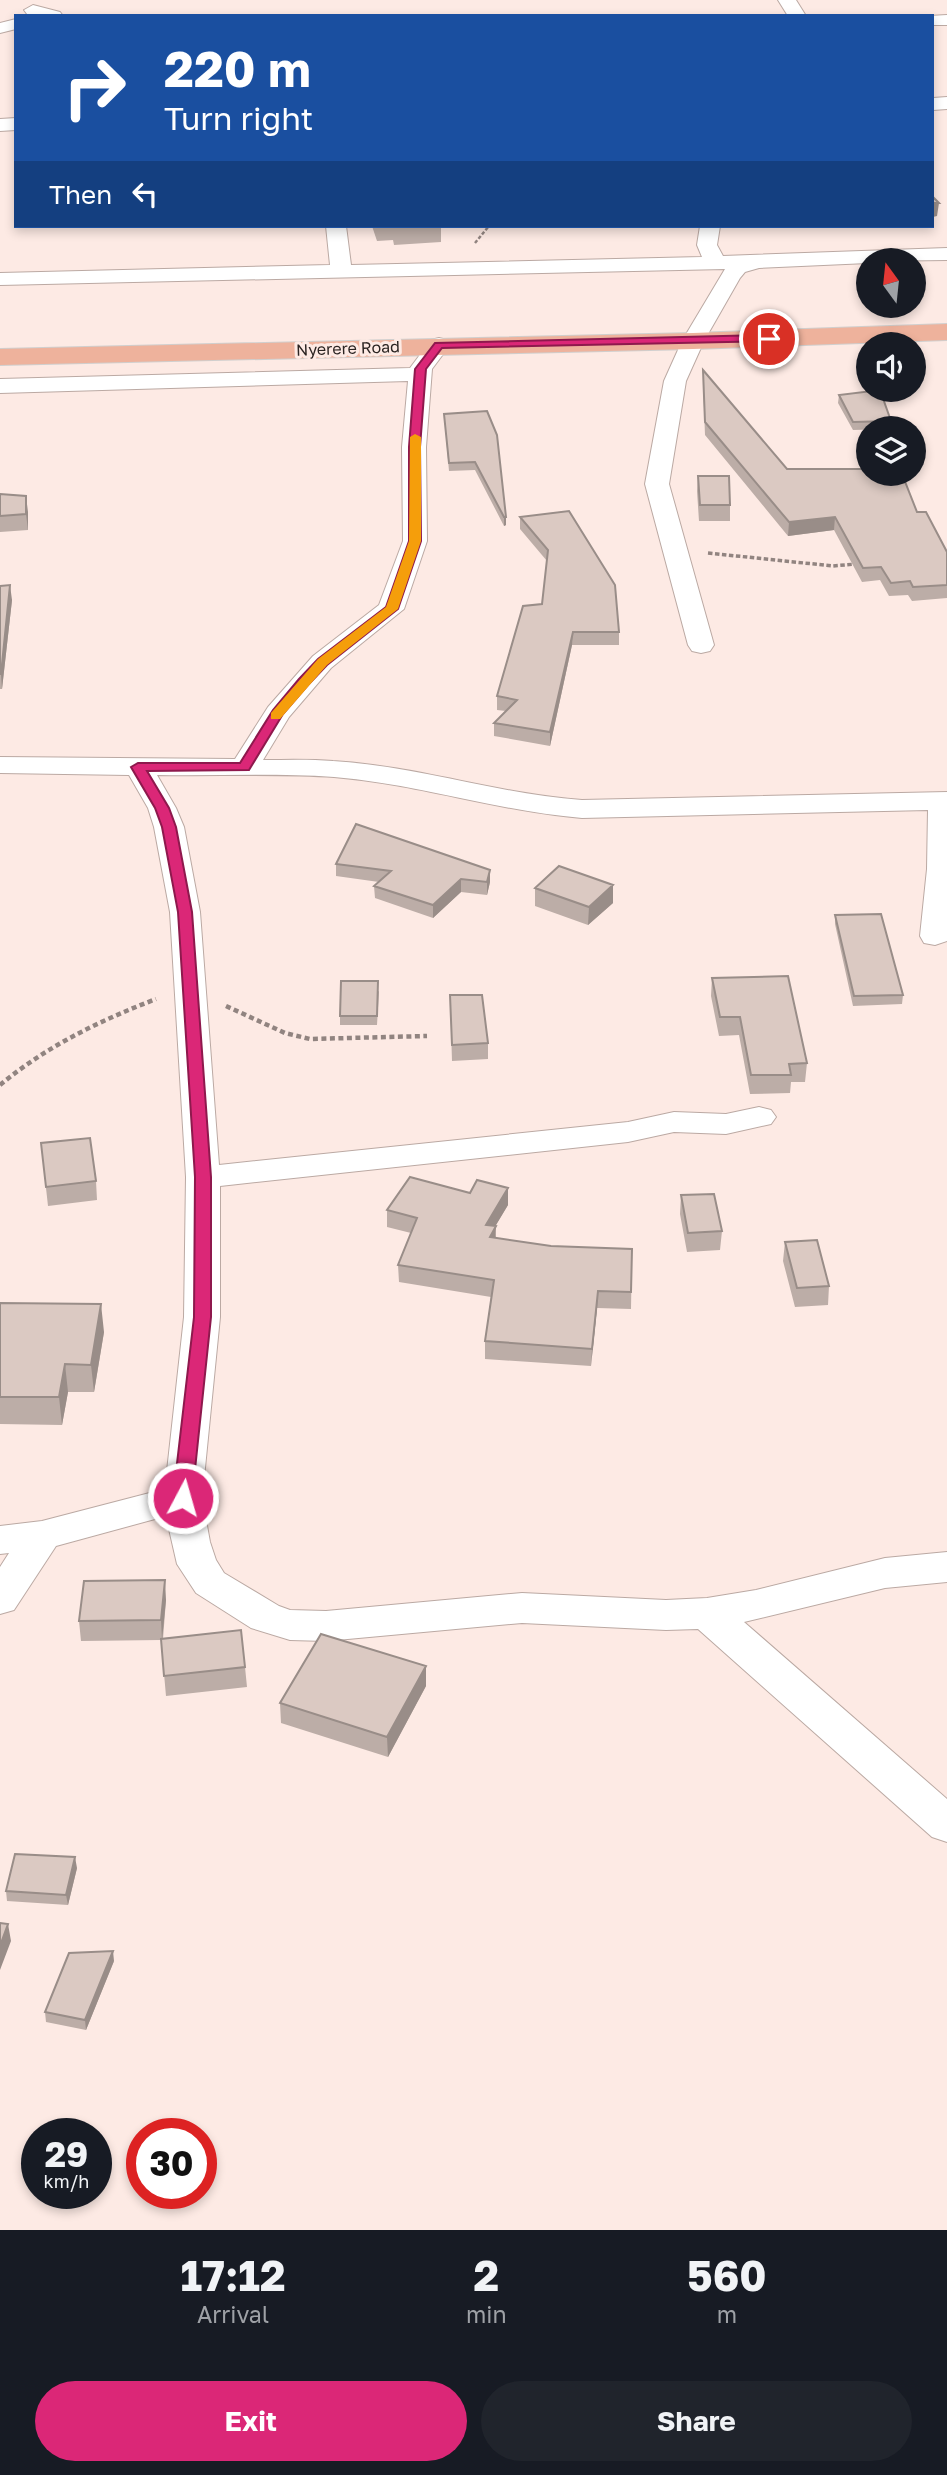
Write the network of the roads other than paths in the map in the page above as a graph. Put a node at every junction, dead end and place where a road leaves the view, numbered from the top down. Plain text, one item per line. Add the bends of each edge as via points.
1 (336, 228) edge
2 (710, 228) edge
3 (947, 254) edge
4 (758, 261) junction
5 (715, 263) junction
6 (341, 270) junction
7 (0, 279) edge
8 (947, 332) edge
9 (694, 341) junction
10 (439, 345) junction
11 (0, 357) edge
12 (420, 373) junction
13 (0, 386) edge
14 (701, 645) dead end
15 (0, 765) edge
16 (138, 767) junction
17 (244, 767) junction
18 (944, 801) edge
19 (935, 936) dead end
20 (759, 1117) dead end
21 (203, 1177) junction
22 (183, 1498) junction
23 (42, 1535) junction
24 (0, 1540) edge
25 (947, 1567) edge
26 (0, 1599) edge
27 (707, 1613) junction
28 (947, 1825) edge

1 - 6 street
2 - 5 street via 707,245
3 - 4 street
4 - 5 street
4 - 9 street via 731,275
5 - 6 street
6 - 7 street
8 - 9 highway, Nyerere Road
9 - 10 highway, Nyerere Road
9 - 14 street via 675,381 657,484
10 - 11 highway, Nyerere Road
10 - 12 street
12 - 13 street
12 - 17 street via 414,447 415,541 391,609 313,672 278,713
15 - 16 street
16 - 17 street
16 - 21 street via 169,827 185,912
17 - 18 street via 360,772 542,806 582,809
18 - 19 street
20 - 21 street via 726,1124 680,1121 628,1132
21 - 22 street via 202,1317
22 - 23 street
22 - 27 street via 193,1553 211,1583 265,1617 290,1625 326,1626 523,1608
23 - 24 street
23 - 26 street
25 - 27 street via 885,1573
27 - 28 street

